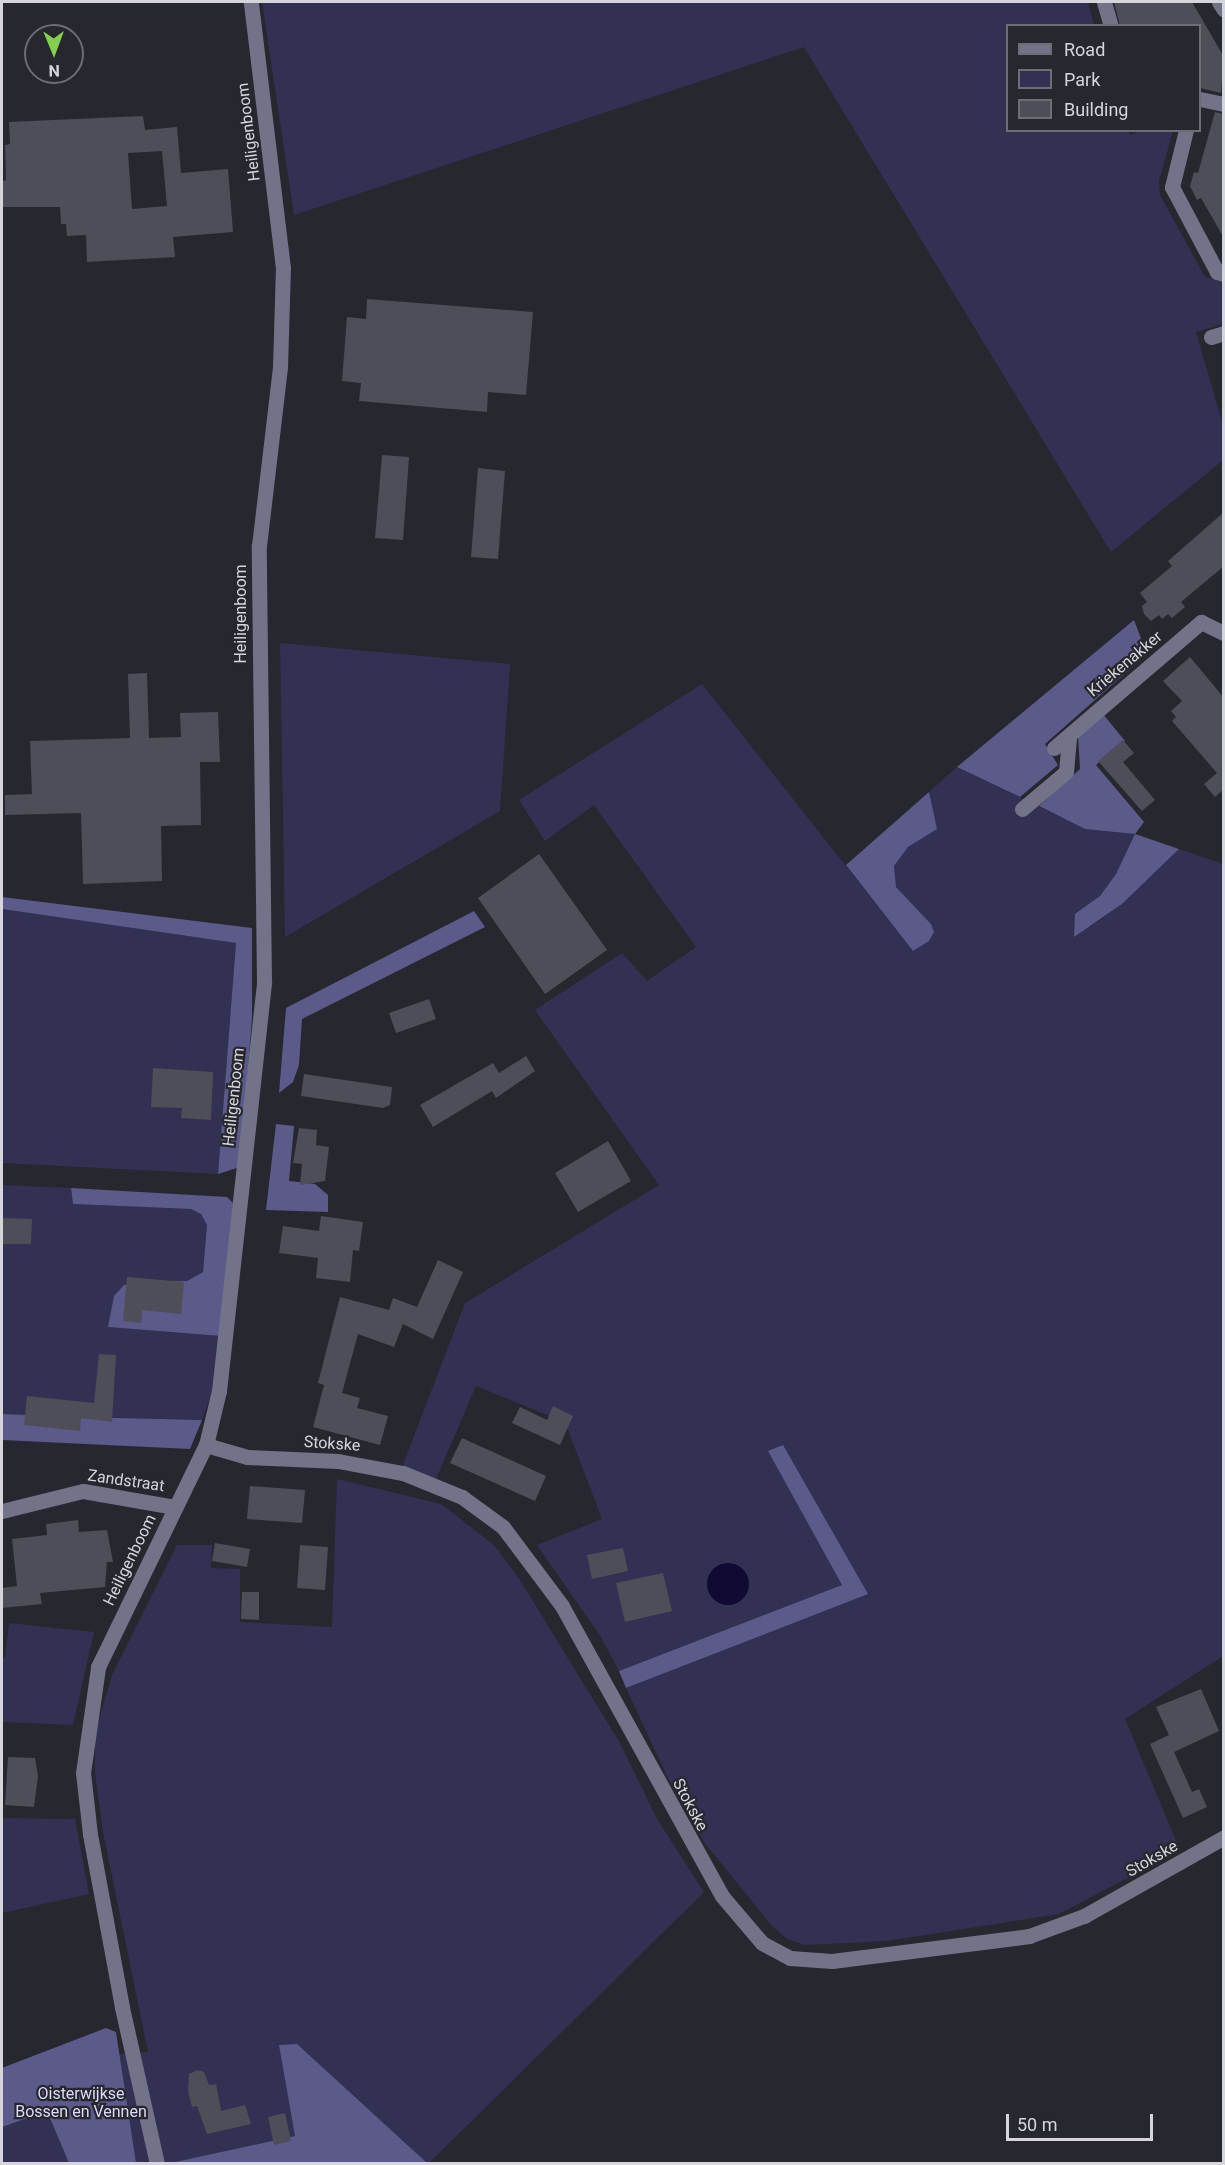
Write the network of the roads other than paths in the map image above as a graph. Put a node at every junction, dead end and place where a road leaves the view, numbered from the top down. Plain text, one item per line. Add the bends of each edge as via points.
1 (251, 2) edge
2 (1104, 2) edge
3 (1110, 24) edge
4 (1201, 99) edge
5 (1224, 104) edge
6 (1186, 132) edge
7 (1224, 274) edge
8 (1223, 635) edge
9 (1069, 735) junction
10 (1054, 748) dead end
11 (1022, 809) dead end
12 (206, 1445) junction
13 (176, 1507) junction
14 (2, 1511) edge
15 (1224, 1838) edge
16 (157, 2163) edge

1 - 12 street, Heiligenboom via 283,268 280,367 258,546 264,981 227,1334
2 - 3 street
4 - 5 street
6 - 7 street via 1172,187 1217,272
8 - 9 street, Kriekenakker via 1201,622
9 - 10 street, Kriekenakker
9 - 11 street via 1066,772
12 - 13 street, Heiligenboom
12 - 15 street, Stokske via 247,1457 338,1461 403,1473 455,1493 503,1527 562,1606 722,1896 762,1943 790,1958 832,1961 1029,1936 1084,1916
13 - 14 street, Zandstraat via 83,1491
13 - 16 street, Heiligenboom via 98,1667 83,1773 90,1834 120,1996

